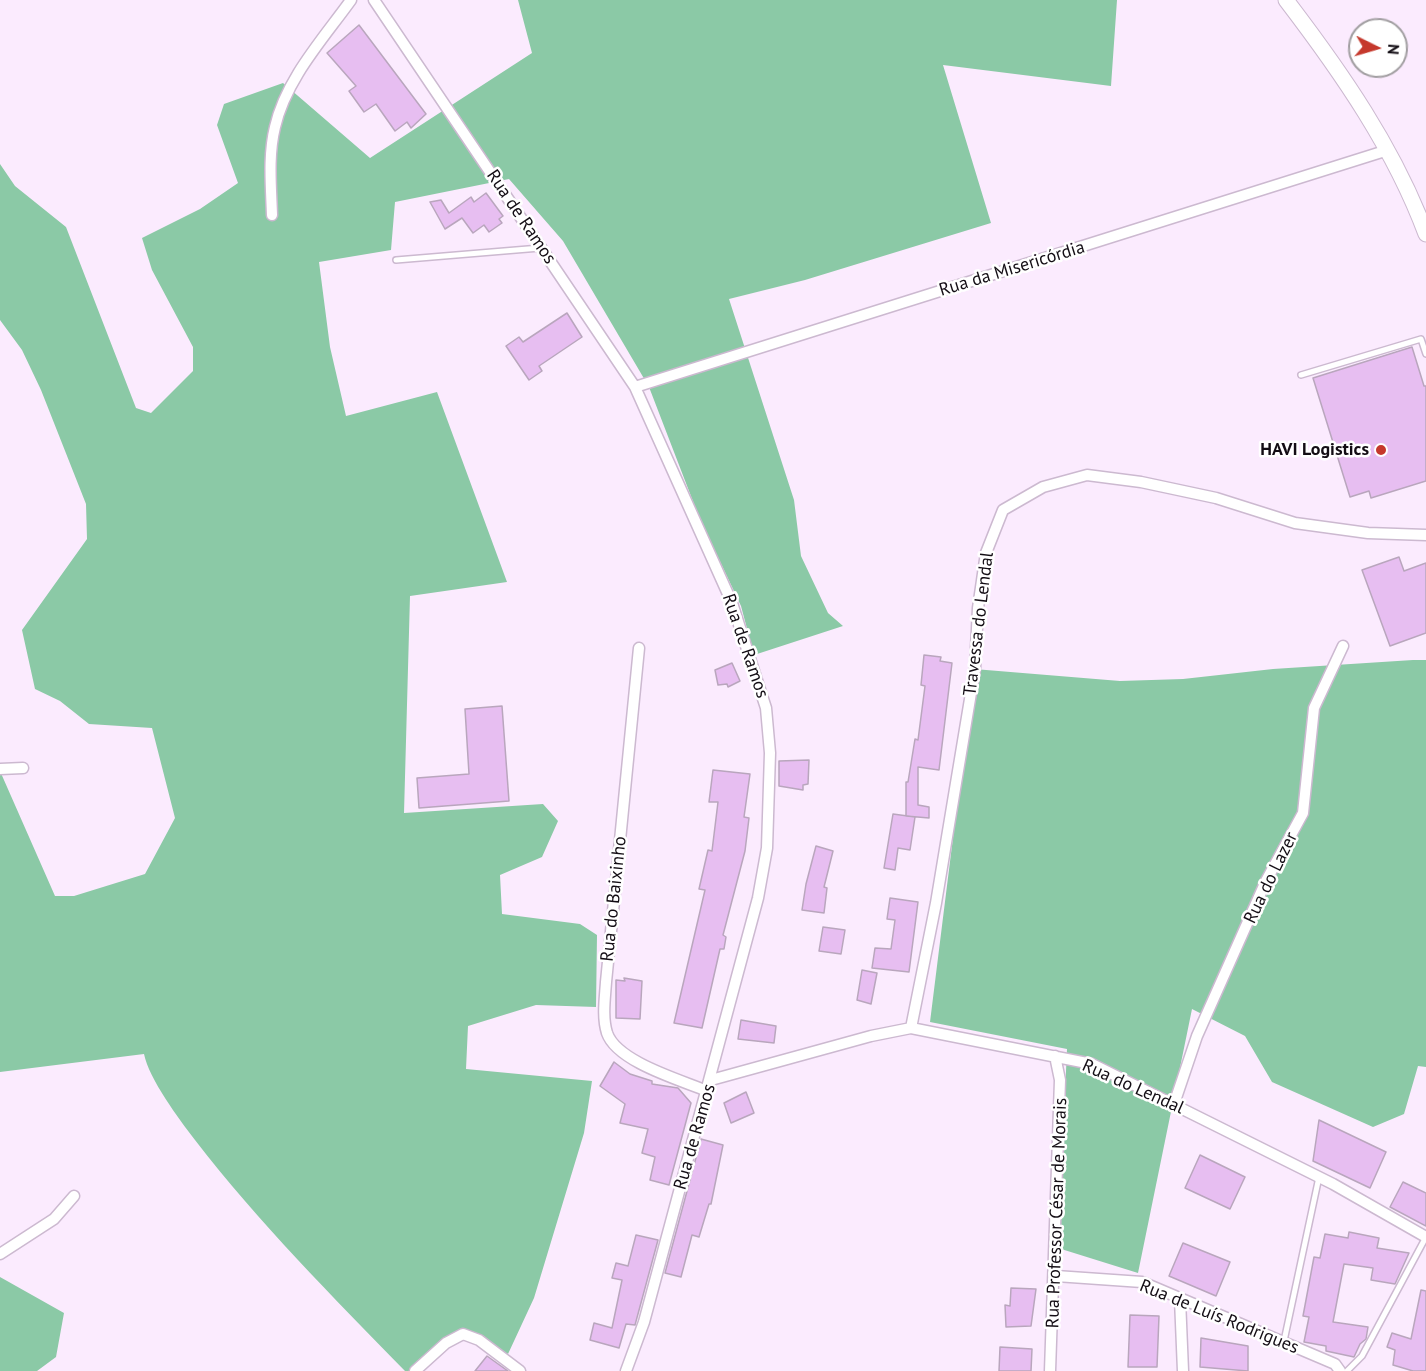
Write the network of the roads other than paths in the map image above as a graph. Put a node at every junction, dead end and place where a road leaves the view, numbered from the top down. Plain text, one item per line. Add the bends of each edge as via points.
1 (351, 0) edge
2 (374, 0) edge
3 (1286, 0) edge
4 (1388, 150) junction
5 (272, 214) dead end
6 (1426, 234) edge
7 (542, 248) junction
8 (396, 260) dead end
9 (1426, 354) edge
10 (1301, 375) dead end
11 (635, 387) junction
12 (1426, 535) edge
13 (1343, 646) dead end
14 (639, 648) dead end
15 (23, 768) dead end
16 (0, 769) edge
17 (911, 1028) junction
18 (1055, 1056) junction
19 (709, 1085) junction
20 (1174, 1104) junction
21 (1319, 1177) junction
22 (74, 1196) dead end
23 (1426, 1237) edge
24 (0, 1254) edge
25 (1056, 1275) junction
26 (1180, 1299) junction
27 (1284, 1343) junction
28 (415, 1371) edge
29 (520, 1371) edge
30 (626, 1371) edge
31 (1050, 1371) edge
32 (1183, 1371) edge
33 (1340, 1371) edge
34 (1347, 1371) edge

1 - 5 street via 291,83 275,126 270,170
2 - 7 street, Rua de Ramos
3 - 4 street via 1329,56
4 - 6 street
4 - 11 street, Rua da Misericórdia
7 - 8 lane
7 - 11 street, Rua de Ramos
9 - 10 lane via 1421,339
11 - 19 street, Rua de Ramos via 732,603 766,708 770,753 767,848 749,941
12 - 17 street, Travessa do Lendal via 1368,533 1295,523 1216,498 1087,475 1044,487 1003,510 986,553 975,669
13 - 20 street, Rua do Lazer via 1314,708 1303,813 1266,881 1197,1036
14 - 19 street, Rua do Baixinho via 604,1010 608,1034 618,1050 635,1060
15 - 16 street
17 - 18 street, Rua do Lendal
17 - 19 street, Rua do Lendal
18 - 20 street, Rua do Lendal via 1092,1064
18 - 25 street, Rua Professor César de Morais via 1060,1080
19 - 30 street, Rua de Ramos via 644,1322
20 - 21 street, Rua do Lendal
21 - 23 street, Rua do Lendal
21 - 27 lane
22 - 24 street via 54,1219
23 - 34 lane via 1362,1356
25 - 26 street, Rua de Luís Rodrigues via 1142,1282
25 - 31 street, Rua Professor César de Morais
26 - 27 street, Rua de Luís Rodrigues
26 - 32 street
27 - 33 street, Rua de Luís Rodrigues via 1335,1364
28 - 29 street via 446,1343 463,1334 478,1340

